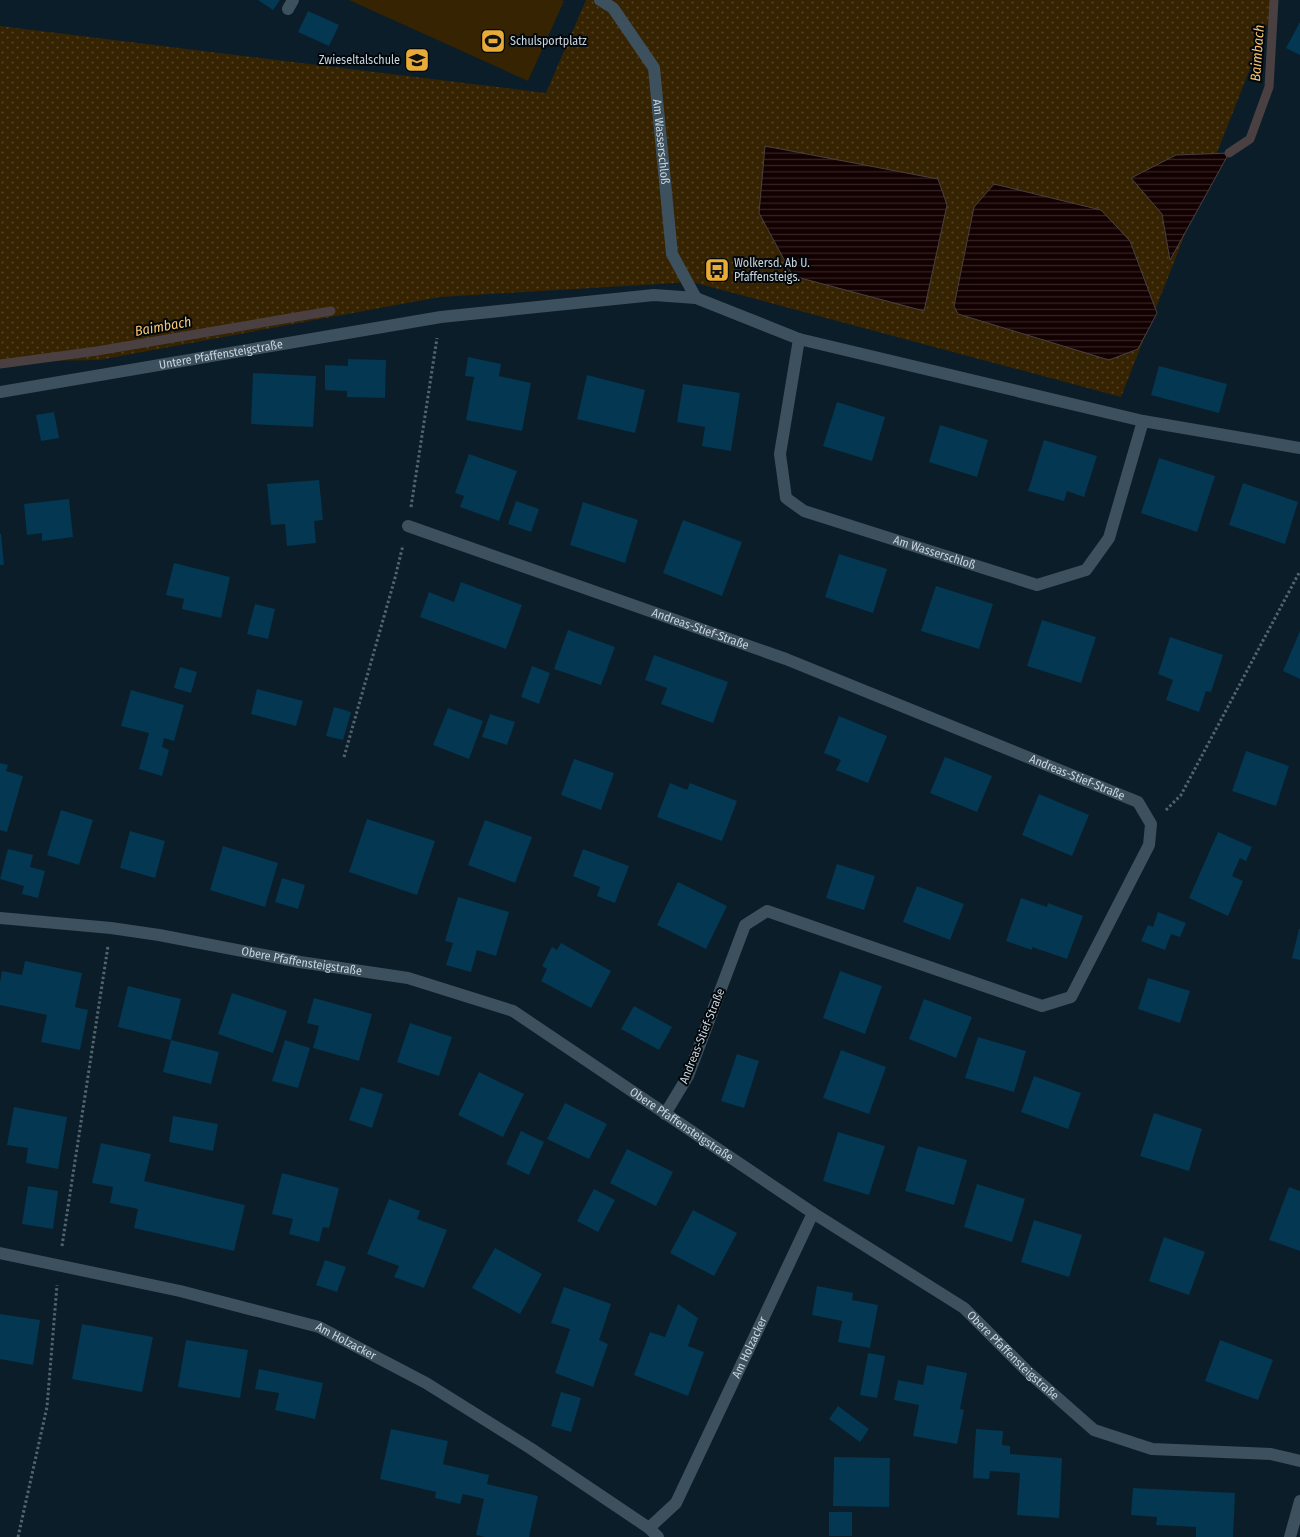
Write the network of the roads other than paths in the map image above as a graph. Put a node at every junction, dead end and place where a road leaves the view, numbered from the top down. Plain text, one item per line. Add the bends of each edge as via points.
1 (600, 0) edge
2 (696, 298) junction
3 (799, 339) junction
4 (0, 392) edge
5 (1143, 421) junction
6 (1300, 448) edge
7 (408, 526) road end
8 (0, 918) edge
9 (665, 1114) junction
10 (813, 1213) junction
11 (0, 1253) edge
12 (1300, 1461) edge
13 (1300, 1501) edge
14 (653, 1532) edge
15 (1290, 1537) edge

1 - 2 street, Am Wasserschloß via 613,8 654,68 672,254
2 - 3 street
2 - 4 street, Untere Pfaffensteigstraße via 654,294 441,317
3 - 5 street
3 - 5 street, Am Wasserschloß via 780,454 786,498 804,511 1037,585 1086,570 1109,538
5 - 6 street
7 - 9 street, Andreas-Stief-Straße via 786,659 1138,802 1151,824 1148,845 1071,997 1042,1006 767,911 745,925 688,1076
8 - 9 street, Obere Pfaffensteigstraße via 159,935 300,962 408,978 513,1011
9 - 10 street, Obere Pfaffensteigstraße
10 - 12 street, Obere Pfaffensteigstraße via 964,1308 1027,1371 1094,1430 1152,1449 1271,1454
10 - 14 street, Am Holzacker via 676,1503
11 - 14 street, Am Holzacker via 180,1291 319,1327 426,1383 530,1448
13 - 15 street

